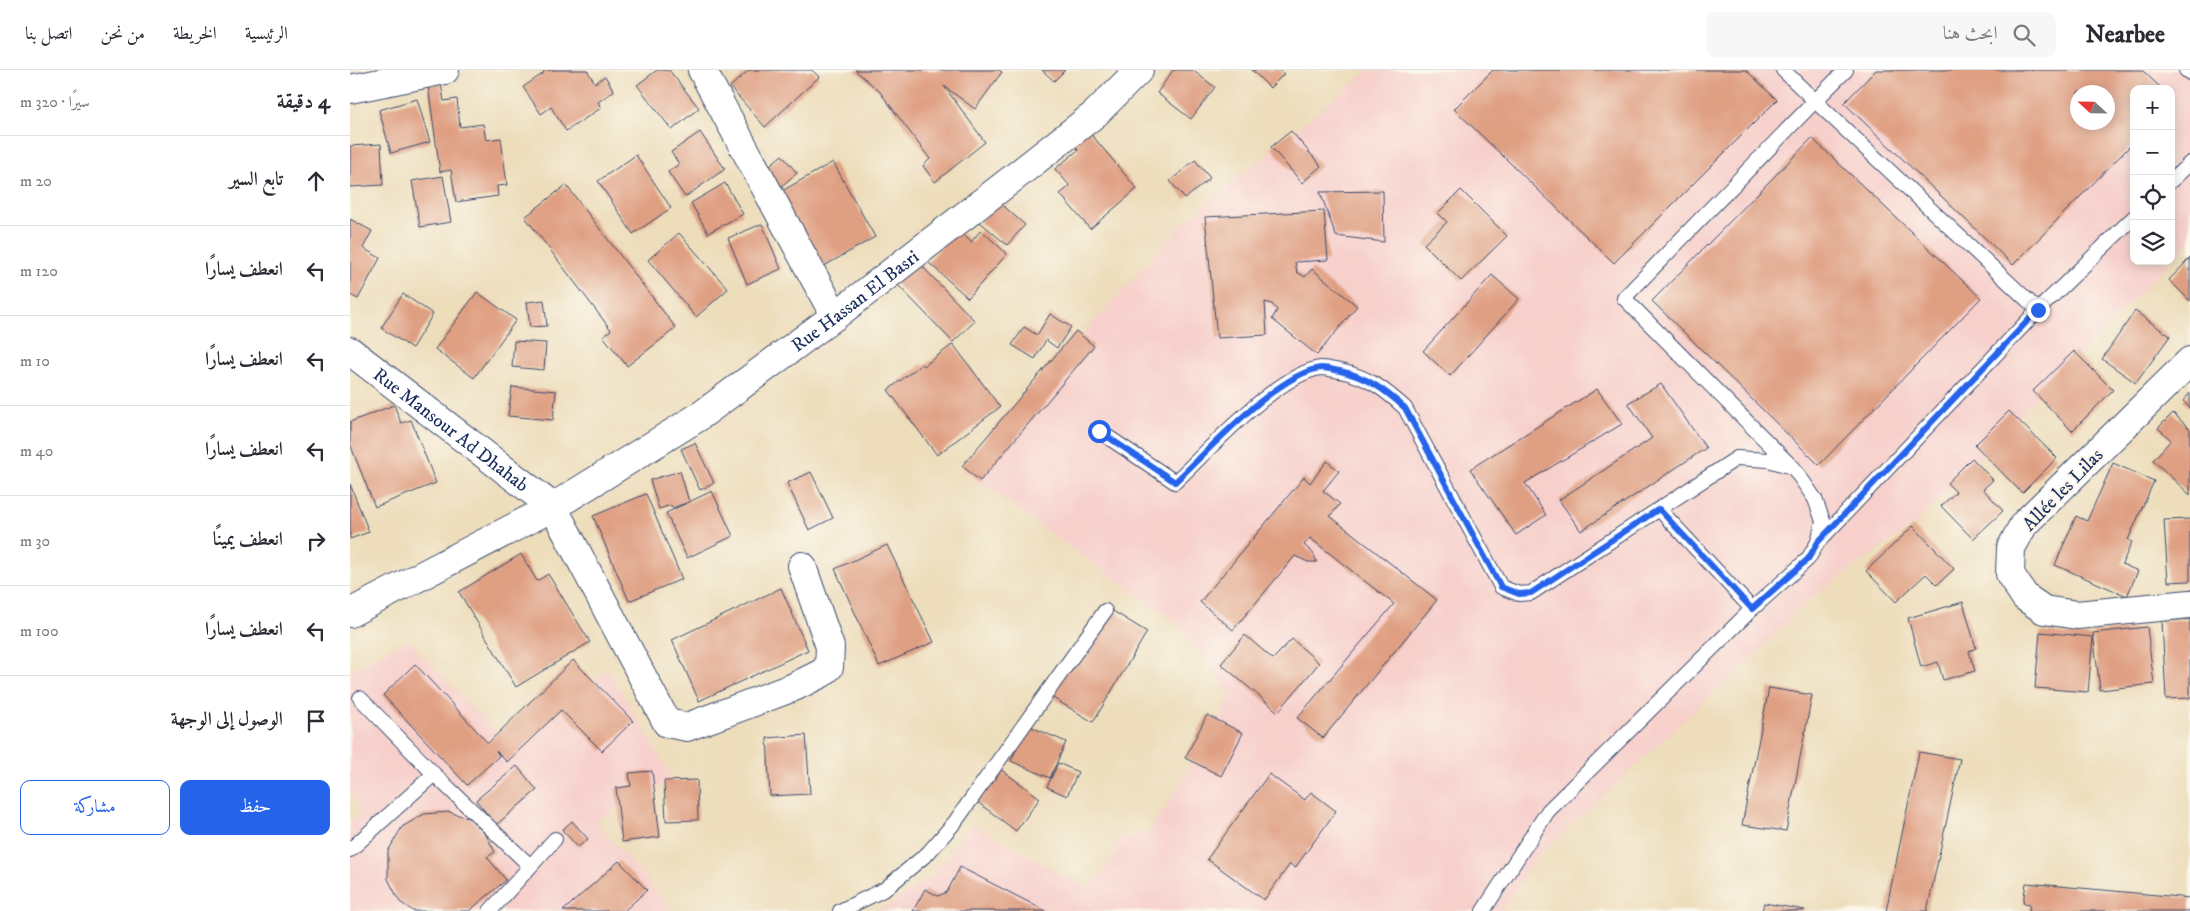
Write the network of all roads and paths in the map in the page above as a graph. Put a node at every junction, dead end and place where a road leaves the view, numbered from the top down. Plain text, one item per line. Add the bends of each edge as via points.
1 (445, 70) edge
2 (702, 70) edge
3 (1139, 70) edge
4 (1783, 70) edge
5 (1846, 70) edge
6 (2186, 70) edge
7 (2190, 74) edge
8 (353, 83) edge
9 (1815, 102) junction
10 (2190, 163) edge
11 (2175, 177) edge
12 (2132, 220) edge
13 (2038, 310) junction
14 (835, 316) junction
15 (350, 351) edge
16 (2190, 361) edge
17 (1099, 431) dead end
18 (1793, 467) junction
19 (553, 507) junction
20 (1659, 509) junction
21 (1818, 542) junction
22 (802, 566) dead end
23 (2190, 604) edge
24 (1752, 609) junction
25 (1105, 611) dead end
26 (350, 613) edge
27 (360, 698) dead end
28 (434, 774) junction
29 (555, 839) dead end
30 (350, 850) edge
31 (530, 866) junction
32 (490, 911) edge
33 (840, 911) edge
34 (1483, 911) edge

1 - 8 street
2 - 14 street
3 - 14 street, Rue Hassan El Basri via 1095,114
4 - 9 lane
5 - 9 lane
6 - 7 lane
9 - 13 lane
9 - 18 lane via 1624,298
10 - 11 lane
12 - 13 lane
13 - 21 lane
14 - 19 street, Rue Hassan El Basri via 700,416
15 - 19 street, Rue Mansour Ad Dhahab
16 - 23 street, Allée les Lilas via 2024,524 2011,548 2010,574 2025,597 2044,610 2077,615
17 - 20 lane via 1175,482 1263,399 1294,377 1322,368 1358,375 1382,387 1405,408 1501,587 1519,594 1531,593
18 - 20 lane via 1768,460 1737,458
18 - 21 lane via 1815,499 1824,521
19 - 22 street via 655,702 667,723 676,726 687,727 794,687 822,674 829,667 830,647
19 - 26 street, Rue Hassan El Basri
20 - 24 lane
21 - 24 lane via 1808,559
24 - 34 lane via 1548,811
25 - 33 lane via 955,822 928,853 885,889
27 - 28 lane
28 - 30 lane
28 - 31 lane
29 - 31 lane
31 - 32 lane

